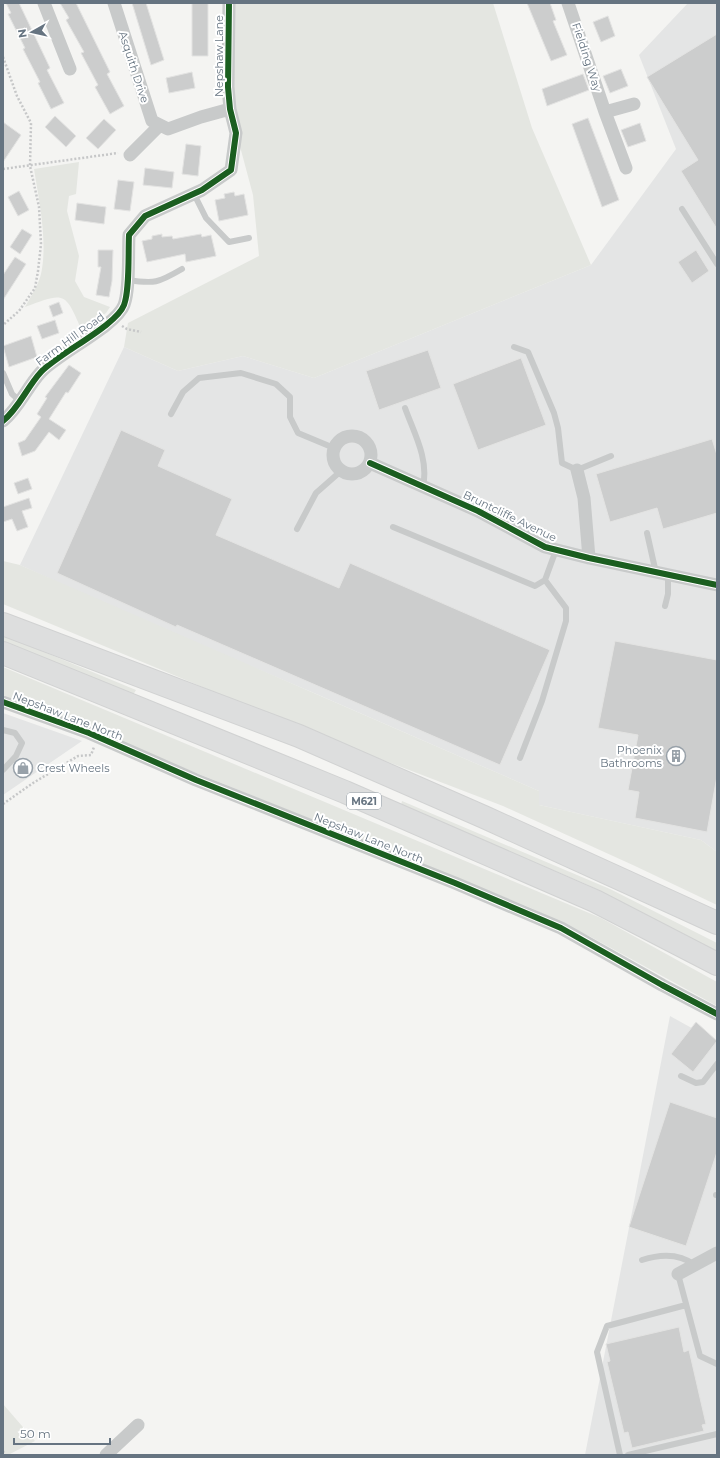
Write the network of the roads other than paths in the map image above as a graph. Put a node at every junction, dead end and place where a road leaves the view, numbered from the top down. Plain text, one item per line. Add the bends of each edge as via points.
1 (44, 3) edge
2 (114, 3) edge
3 (228, 3) edge
4 (568, 3) edge
5 (70, 69) dead end
6 (634, 104) dead end
7 (230, 109) junction
8 (605, 112) junction
9 (160, 125) junction
10 (130, 155) road end
11 (626, 168) dead end
12 (194, 194) junction
13 (682, 209) dead end
14 (249, 238) dead end
15 (717, 264) edge
16 (182, 269) dead end
17 (127, 280) junction
18 (514, 347) dead end
19 (3, 373) edge
20 (20, 401) junction
21 (405, 408) dead end
22 (171, 414) dead end
23 (3, 421) edge
24 (334, 448) junction
25 (611, 456) dead end
26 (370, 463) junction
27 (577, 470) junction
28 (341, 471) junction
29 (423, 486) junction
30 (393, 527) dead end
31 (297, 529) dead end
32 (647, 533) dead end
33 (556, 550) junction
34 (589, 558) junction
35 (662, 574) junction
36 (545, 580) junction
37 (717, 585) edge
38 (665, 606) dead end
39 (3, 624) edge
40 (3, 653) edge
41 (3, 702) edge
42 (3, 730) edge
43 (520, 758) dead end
44 (3, 770) edge
45 (717, 923) edge
46 (717, 964) edge
47 (717, 1014) edge
48 (717, 1064) edge
49 (681, 1076) dead end
50 (717, 1253) edge
51 (642, 1260) dead end
52 (695, 1265) junction
53 (678, 1274) joint
54 (686, 1305) junction
55 (717, 1364) edge
56 (138, 1425) dead end
57 (717, 1434) edge
58 (106, 1455) edge
59 (620, 1455) edge
60 (628, 1455) edge

1 - 5 street
2 - 9 street, Asquith Drive via 152,121
3 - 7 street, Nepshaw Lane
4 - 8 street, Fielding Way
6 - 8 street
7 - 9 street via 168,129
7 - 12 street, Farm Hill Road via 236,133 231,170
8 - 11 street, Fielding Way
9 - 10 street
12 - 14 lane via 206,218 229,242
12 - 17 street, Farm Hill Road via 145,216 129,235
13 - 15 lane
16 - 17 lane via 159,282
17 - 20 street, Farm Hill Road via 124,306 113,320 41,372
18 - 27 lane via 528,352 554,412 562,463
19 - 20 lane via 12,394
20 - 23 street, Farm Hill Road
21 - 29 lane via 424,461 426,475
22 - 24 lane via 183,392 199,378 241,373 276,384 290,397 290,417 298,433
24 - 26 street via 345,437 360,437 370,448
24 - 28 street via 334,463
25 - 27 lane
26 - 28 street via 360,474 352,475
26 - 29 street, Bruntcliffe Avenue
27 - 34 street via 584,498
28 - 31 lane via 316,493
29 - 33 street, Bruntcliffe Avenue via 478,511 545,548
30 - 36 lane via 536,586
32 - 35 lane
33 - 34 street, Bruntcliffe Avenue
33 - 36 lane
34 - 35 street, Bruntcliffe Avenue
35 - 37 street, Bruntcliffe Avenue
35 - 38 lane via 668,594
36 - 43 lane via 566,608 566,621 540,706
39 - 45 highway via 299,736
40 - 46 highway, M621 via 345,792 566,889
41 - 47 street, Nepshaw Lane North via 98,737 196,780 561,928
42 - 44 lane via 15,733 22,743 16,756
48 - 49 lane via 703,1082 696,1083
50 - 52 street
51 - 52 lane via 657,1255 671,1256 686,1258
52 - 53 street
53 - 54 lane
54 - 55 lane via 700,1356
54 - 59 lane via 607,1326 596,1352
56 - 58 street
57 - 60 lane

